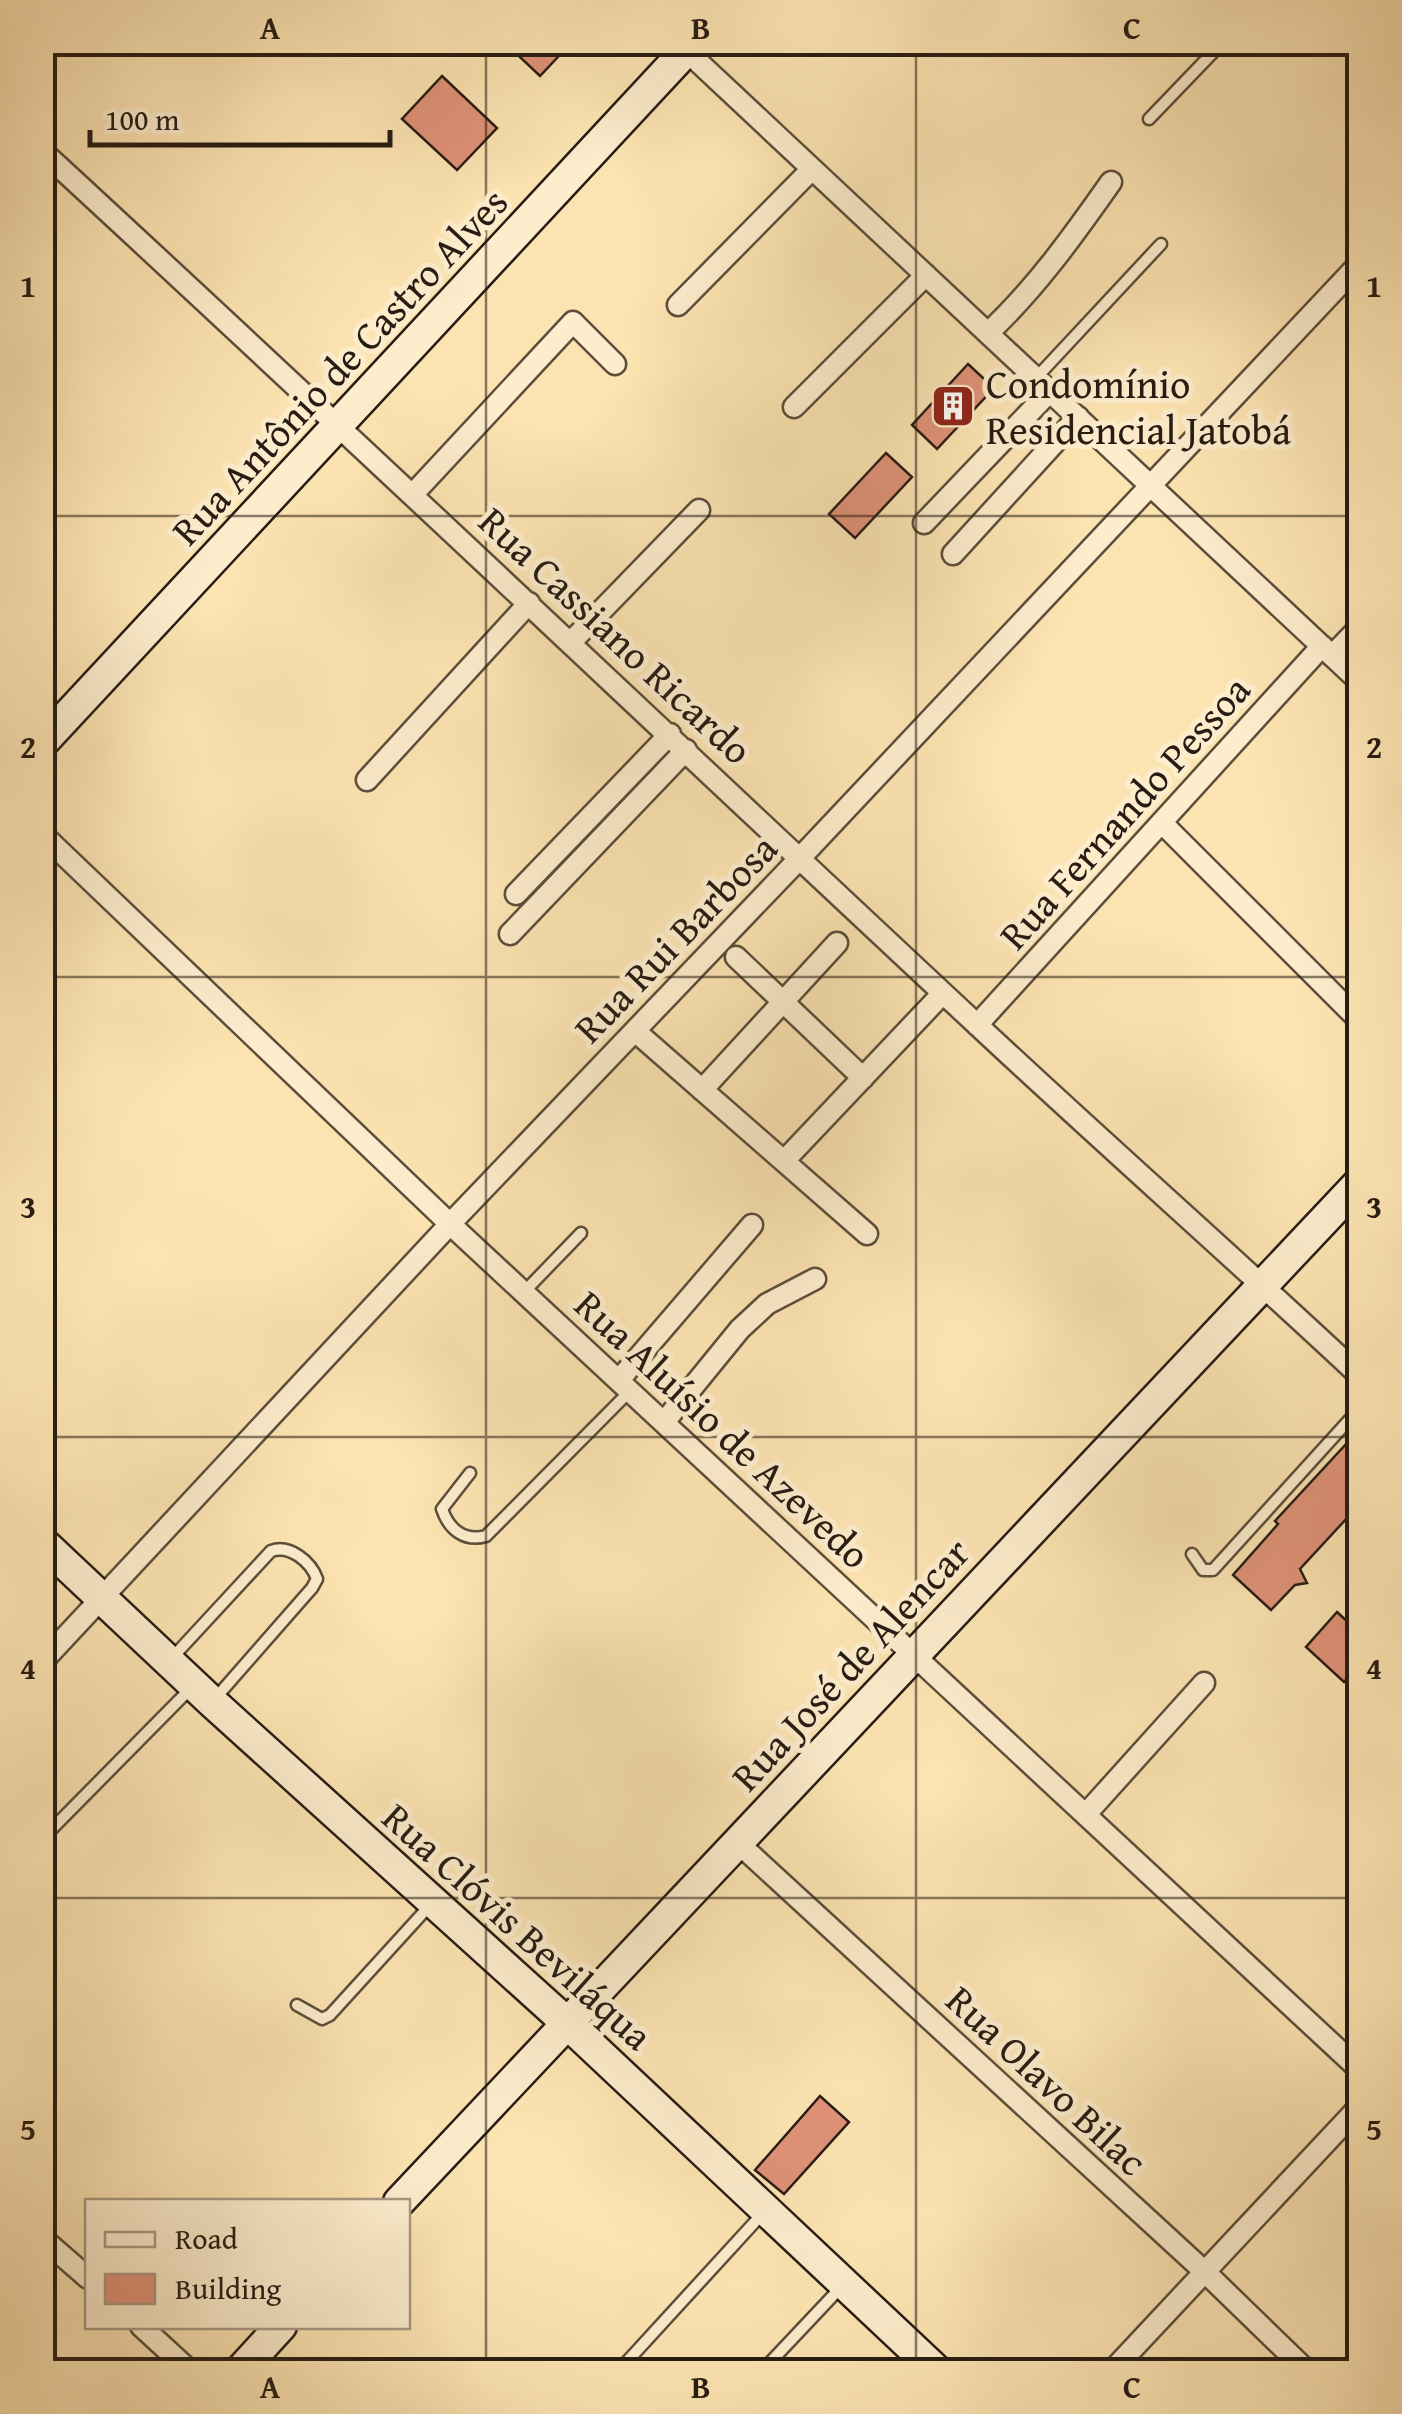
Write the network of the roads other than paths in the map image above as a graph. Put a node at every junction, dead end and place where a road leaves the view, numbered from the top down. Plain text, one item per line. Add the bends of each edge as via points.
1 (1223, 42) edge
2 (686, 45) edge
3 (1149, 120) dead end
4 (42, 151) edge
5 (812, 168) junction
6 (1111, 182) dead end
7 (1161, 244) dead end
8 (1360, 263) edge
9 (926, 275) junction
10 (678, 306) dead end
11 (988, 333) junction
12 (615, 364) dead end
13 (1043, 385) junction
14 (794, 407) dead end
15 (1078, 418) junction
16 (340, 425) junction
17 (1149, 484) junction
18 (414, 493) junction
19 (699, 510) dead end
20 (924, 523) dead end
21 (953, 554) dead end
22 (529, 604) junction
23 (1360, 627) edge
24 (571, 642) junction
25 (1327, 651) junction
26 (1360, 682) edge
27 (670, 734) junction
28 (42, 743) edge
29 (686, 750) junction
30 (367, 780) dead end
31 (1162, 823) junction
32 (42, 834) edge
33 (800, 858) junction
34 (516, 894) dead end
35 (510, 934) dead end
36 (837, 943) dead end
37 (736, 958) dead end
38 (943, 993) junction
39 (782, 1002) junction
40 (1360, 1021) edge
41 (977, 1024) junction
42 (635, 1031) junction
43 (863, 1078) junction
44 (702, 1090) junction
45 (784, 1161) junction
46 (1360, 1182) edge
47 (450, 1224) junction
48 (752, 1225) dead end
49 (581, 1233) dead end
50 (867, 1234) dead end
51 (815, 1279) dead end
52 (1264, 1284) junction
53 (524, 1292) junction
54 (1360, 1376) edge
55 (625, 1385) junction
56 (1360, 1408) edge
57 (665, 1422) junction
58 (470, 1473) dead end
59 (42, 1542) edge
60 (1192, 1554) dead end
61 (101, 1598) junction
62 (914, 1655) junction
63 (169, 1661) junction
64 (42, 1662) edge
65 (1204, 1683) dead end
66 (203, 1693) junction
67 (1086, 1814) junction
68 (42, 1839) edge
69 (737, 1842) junction
70 (432, 1902) junction
71 (297, 2004) dead end
72 (568, 2023) junction
73 (1360, 2070) edge
74 (1360, 2106) edge
75 (402, 2199) edge
76 (765, 2211) junction
77 (42, 2238) edge
78 (1204, 2272) junction
79 (85, 2275) edge
80 (844, 2285) junction
81 (144, 2329) edge
82 (279, 2329) edge
83 (623, 2366) dead end
84 (191, 2372) edge
85 (239, 2372) edge
86 (761, 2372) edge
87 (938, 2372) edge
88 (1111, 2372) edge
89 (1308, 2372) edge

1 - 3 lane
2 - 5 street
2 - 16 street, Rua Antônio de Castro Alves
4 - 16 street, Rua Cassiano Ricardo
5 - 9 street
5 - 10 street
6 - 11 street via 1054,262
7 - 13 lane
8 - 17 street, Rua Rui Barbosa
9 - 11 street
9 - 14 street
11 - 13 street
12 - 18 street via 573,322
13 - 15 street
13 - 20 street
15 - 17 street
15 - 21 street
16 - 18 street, Rua Cassiano Ricardo
16 - 28 street, Rua Antônio de Castro Alves
17 - 25 street
17 - 33 street, Rua Rui Barbosa
18 - 22 street, Rua Cassiano Ricardo
19 - 24 street
22 - 24 street, Rua Cassiano Ricardo
22 - 30 street
23 - 25 street, Rua Fernando Pessoa
24 - 27 street, Rua Cassiano Ricardo
25 - 26 street
25 - 31 street, Rua Fernando Pessoa
27 - 29 street, Rua Cassiano Ricardo
27 - 34 street
29 - 33 street, Rua Cassiano Ricardo
29 - 35 street
31 - 40 street
31 - 41 street, Rua Fernando Pessoa
32 - 47 street, Rua Aluísio de Azevedo
33 - 38 street, Rua Cassiano Ricardo
33 - 42 street, Rua Rui Barbosa
36 - 39 street
37 - 39 street
38 - 41 street, Rua Cassiano Ricardo
38 - 43 street
39 - 43 street
39 - 44 street
41 - 52 street, Rua Cassiano Ricardo
42 - 44 street
42 - 47 street, Rua Rui Barbosa
43 - 45 street
44 - 45 street
45 - 50 street
46 - 52 street, Rua José de Alencar
47 - 53 street, Rua Aluísio de Azevedo
47 - 61 street, Rua Rui Barbosa
48 - 55 street
49 - 53 lane
51 - 57 street via 767,1304 740,1329
52 - 54 street, Rua Cassiano Ricardo
52 - 62 street, Rua José de Alencar
53 - 55 street, Rua Aluísio de Azevedo
55 - 57 street, Rua Aluísio de Azevedo
55 - 58 lane via 486,1536 473,1540 446,1521 442,1509
56 - 60 lane via 1213,1570 1203,1570
57 - 62 street, Rua Aluísio de Azevedo
59 - 61 street, Rua Clóvis Beviláqua
61 - 63 street, Rua Clóvis Beviláqua
61 - 64 street, Rua Rui Barbosa
62 - 67 street, Rua Aluísio de Azevedo
62 - 69 street, Rua José de Alencar
63 - 66 street, Rua Clóvis Beviláqua
63 - 66 lane via 271,1551 290,1549 316,1572 312,1588
65 - 67 street
66 - 68 lane
66 - 70 street, Rua Clóvis Beviláqua
67 - 73 street, Rua Aluísio de Azevedo
69 - 72 street, Rua José de Alencar
69 - 78 street, Rua Olavo Bilac
70 - 71 lane via 330,2015 312,2016
70 - 72 street, Rua Clóvis Beviláqua
72 - 75 street, Rua José de Alencar
72 - 76 street, Rua Clóvis Beviláqua
74 - 78 street
76 - 80 street, Rua Clóvis Beviláqua
76 - 83 lane
77 - 79 street
78 - 88 street
78 - 89 street, Rua Olavo Bilac
80 - 86 lane
80 - 87 street, Rua Clóvis Beviláqua
81 - 84 street
82 - 85 street

